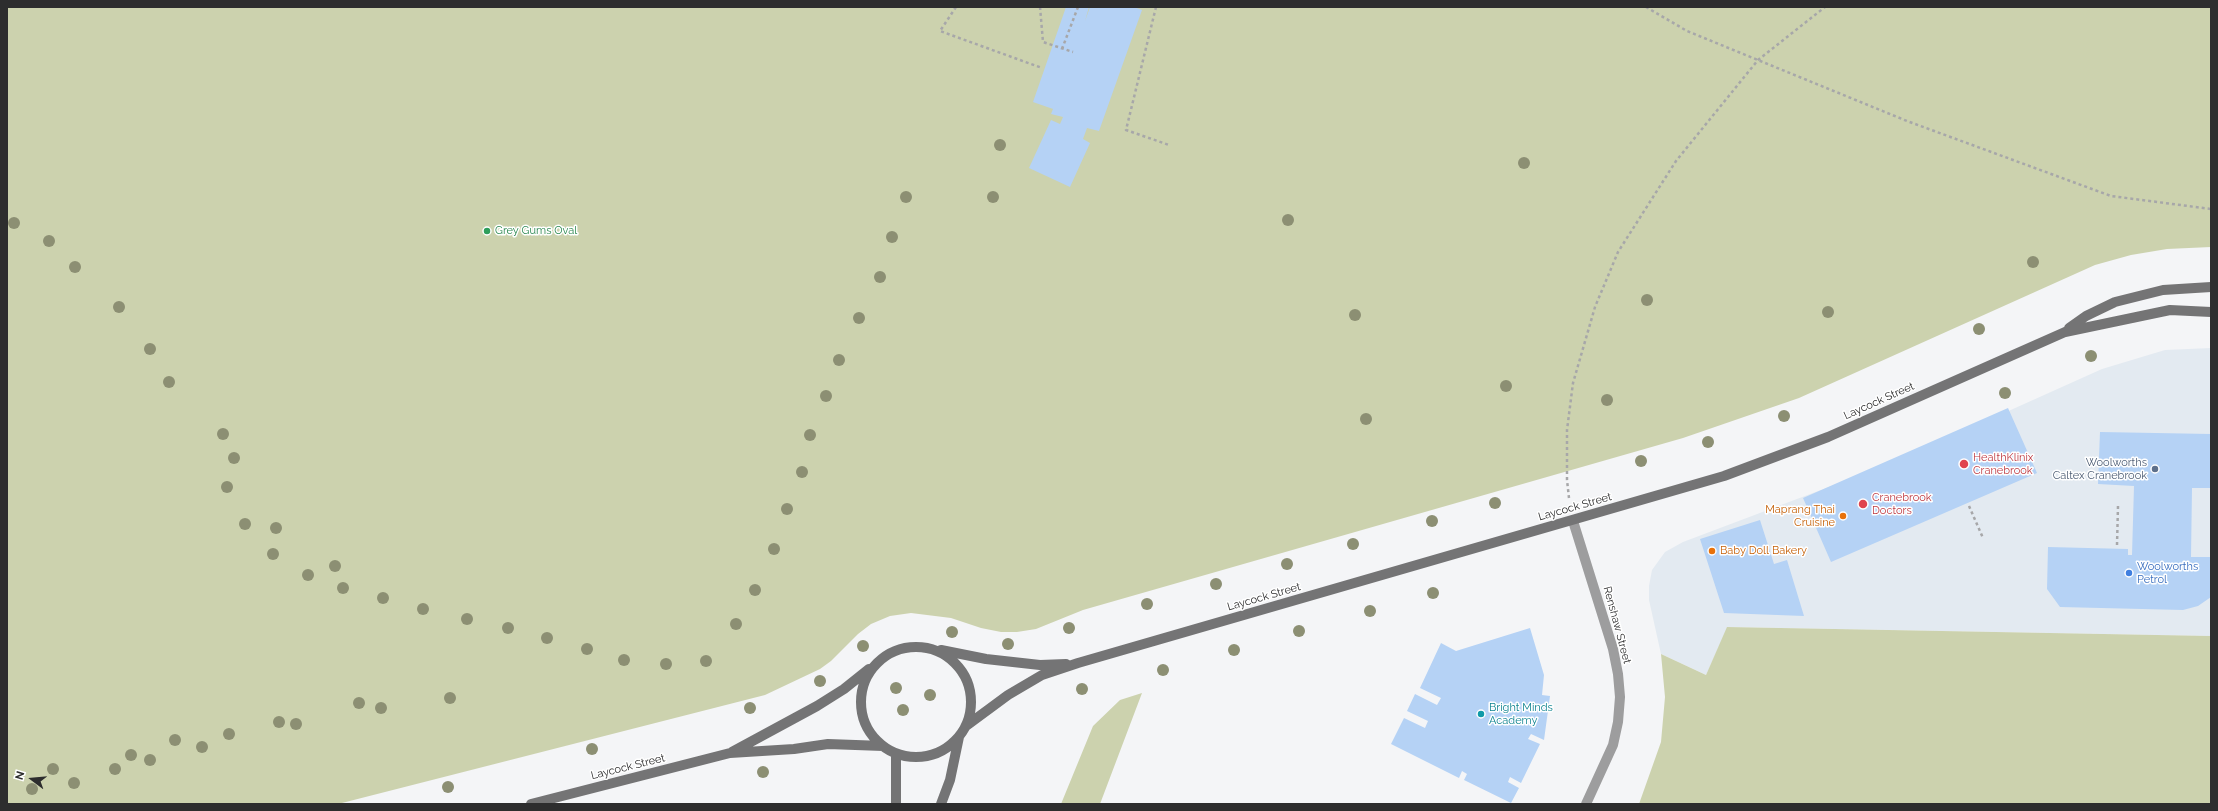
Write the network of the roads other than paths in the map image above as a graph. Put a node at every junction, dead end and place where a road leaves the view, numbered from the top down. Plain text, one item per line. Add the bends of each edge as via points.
1 (2211, 287) edge
2 (2211, 312) edge
3 (2064, 332) junction
4 (1573, 521) junction
5 (932, 648) junction
6 (878, 661) junction
7 (1078, 663) junction
8 (966, 726) junction
9 (959, 737) junction
10 (883, 746) junction
11 (730, 753) junction
12 (896, 754) junction
13 (531, 804) edge
14 (896, 804) edge
15 (941, 804) edge
16 (1586, 804) edge

1 - 3 street, Laycock Street via 2163,290 2115,302 2086,316
2 - 3 street, Laycock Street via 2170,310
3 - 4 street, Laycock Street via 1828,437 1724,476
4 - 7 street, Laycock Street
4 - 16 street, Renshaw Street via 1613,649 1620,697 1613,745
5 - 6 street via 923,646 894,650
5 - 7 street, Laycock Street via 1020,663
5 - 8 street via 955,661 969,683 971,709
6 - 10 street via 863,686 861,705 865,724
6 - 11 street, Laycock Street via 844,689
7 - 8 street, Laycock Street via 1042,675 1008,695
8 - 9 street
9 - 12 street via 944,749 926,757
9 - 15 street via 950,780
10 - 11 street, Laycock Street via 828,744
10 - 12 street
11 - 13 street, Laycock Street
12 - 14 street

